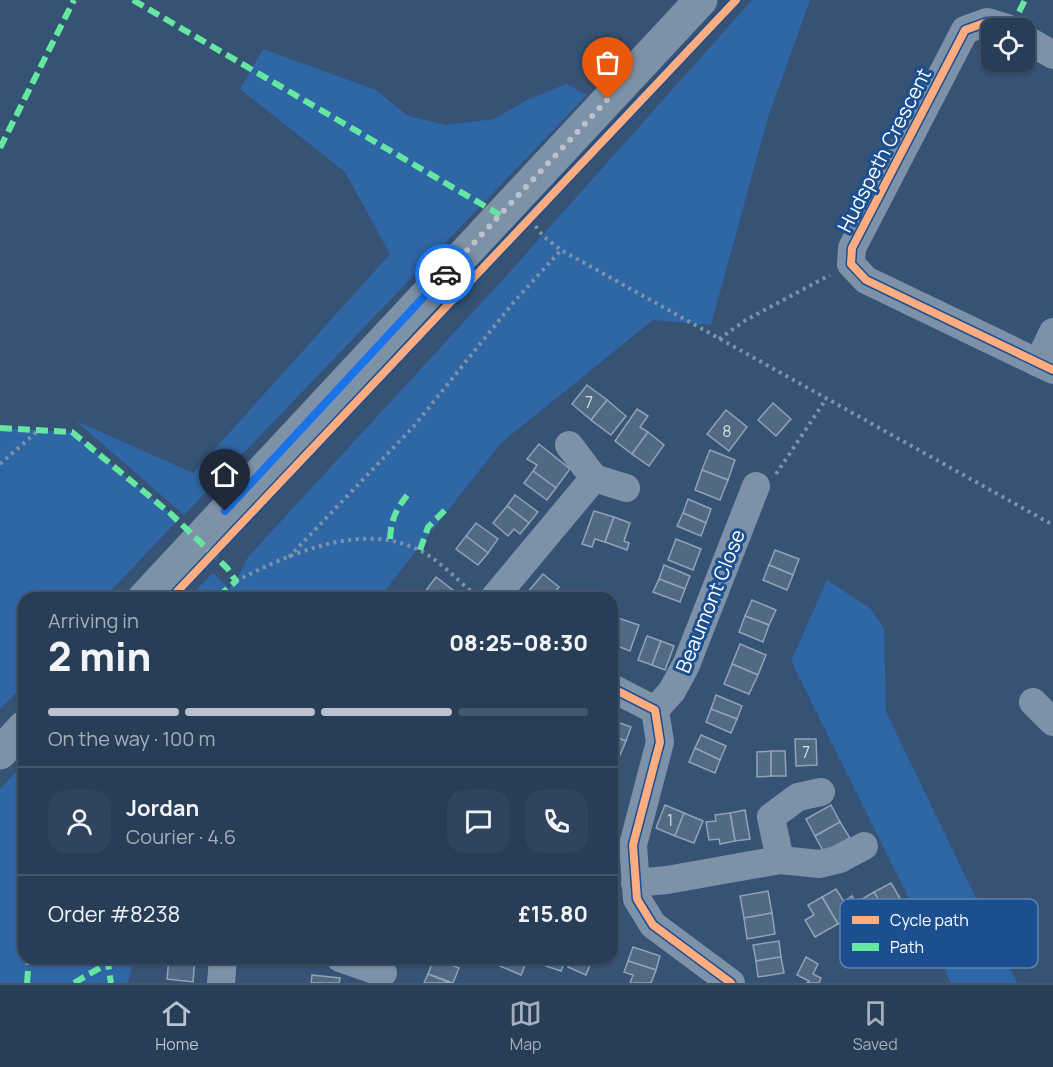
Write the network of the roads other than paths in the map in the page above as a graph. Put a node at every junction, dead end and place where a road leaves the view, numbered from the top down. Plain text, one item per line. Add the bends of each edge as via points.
1 (701, 0) edge
2 (981, 28) edge
3 (1035, 45) edge
4 (1053, 56) edge
5 (1053, 332) edge
6 (1045, 366) edge
7 (569, 445) dead end
8 (594, 478) junction
9 (626, 488) dead end
10 (751, 497) road end
11 (150, 592) edge
12 (499, 592) edge
13 (618, 690) edge
14 (1033, 702) dead end
15 (656, 711) junction
16 (1053, 722) edge
17 (18, 734) edge
18 (0, 753) edge
19 (821, 792) dead end
20 (864, 846) dead end
21 (790, 861) junction
22 (628, 896) edge
23 (223, 964) edge
24 (359, 964) edge
25 (385, 972) edge
26 (696, 972) edge
27 (221, 983) edge
28 (730, 983) edge

1 - 11 highway
2 - 6 street, Hudspeth Crescent via 965,30 852,248 852,264 866,280
3 - 4 street
5 - 6 street, Hudspeth Crescent
7 - 8 street
8 - 9 street
8 - 12 street
10 - 15 street, Beaumont Close via 686,665
13 - 15 street
14 - 16 street
15 - 22 street via 660,742 633,845
17 - 18 highway
19 - 21 street via 798,797 771,817
20 - 21 street via 820,864
21 - 22 street via 667,880
22 - 26 street
23 - 27 street
24 - 25 street
26 - 28 street

